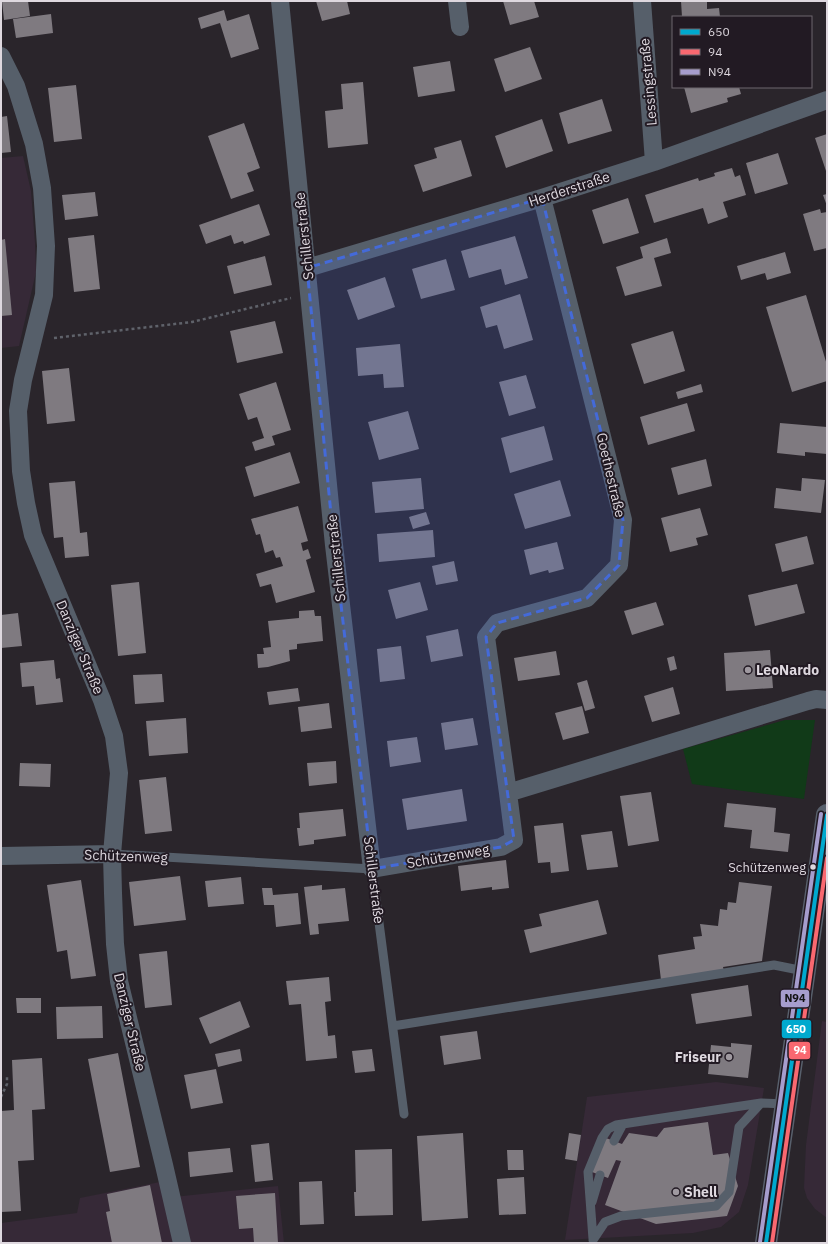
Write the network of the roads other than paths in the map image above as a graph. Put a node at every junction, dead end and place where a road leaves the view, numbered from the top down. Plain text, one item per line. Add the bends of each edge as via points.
1 (280, 1) edge
2 (457, 1) edge
3 (642, 1) edge
4 (460, 27) dead end
5 (1, 56) edge
6 (827, 100) edge
7 (654, 162) junction
8 (542, 198) junction
9 (307, 268) junction
10 (827, 700) edge
11 (508, 793) junction
12 (827, 815) edge
13 (112, 854) junction
14 (1, 856) edge
15 (372, 869) junction
16 (804, 971) junction
17 (393, 1026) junction
18 (761, 1103) junction
19 (787, 1104) junction
20 (404, 1114) dead end
21 (623, 1124) junction
22 (614, 1141) dead end
23 (600, 1175) dead end
24 (590, 1209) junction
25 (593, 1241) edge
26 (182, 1243) edge
27 (766, 1243) edge

1 - 9 street, Schillerstraße
2 - 4 street
3 - 7 street, Lessingstraße
5 - 13 street, Danziger Straße via 16,86 34,144 42,188 46,246 44,295 18,410 21,471 33,535 102,700 114,736 118,773
6 - 7 street, Herderstraße
7 - 8 street, Herderstraße
8 - 9 street, Herderstraße
8 - 11 street, Goethestraße via 623,520 619,565 587,598 497,623 486,637
9 - 15 street, Schillerstraße via 334,545
10 - 11 street via 808,701
11 - 15 street, Schützenweg via 514,840 502,847
12 - 16 main road
13 - 14 street, Schützenweg
13 - 15 lane, Schützenweg
13 - 26 street, Danziger Straße via 118,981
15 - 17 lane, Schillerstraße
16 - 17 lane via 774,965
16 - 19 main road
17 - 20 lane, Schillerstraße
18 - 19 lane
18 - 21 lane
18 - 25 lane via 739,1127 729,1192 716,1206 621,1216 605,1222
19 - 27 main road
21 - 22 lane
21 - 24 lane via 608,1129 589,1169
23 - 24 lane
24 - 25 lane

